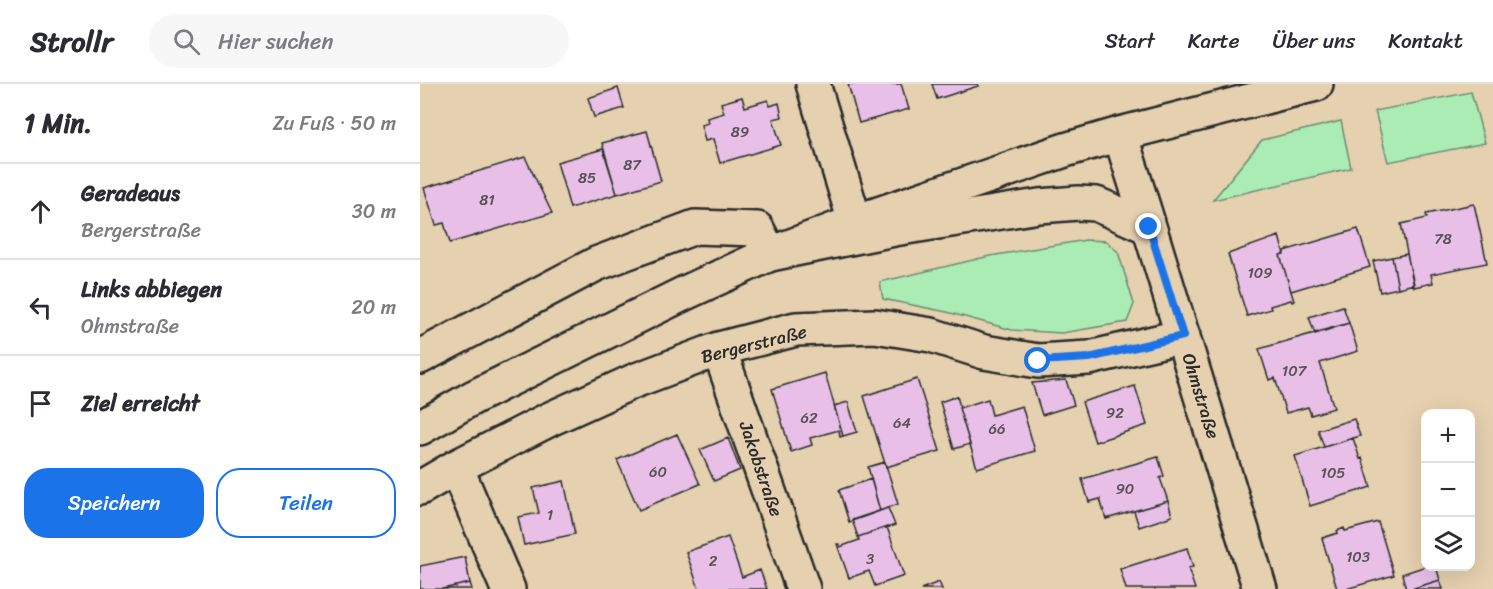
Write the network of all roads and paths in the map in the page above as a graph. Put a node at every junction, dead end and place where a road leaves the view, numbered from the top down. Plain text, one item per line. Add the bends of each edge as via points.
1 (813, 84) edge
2 (1316, 84) edge
3 (1119, 134) junction
4 (855, 222) junction
5 (1149, 227) junction
6 (770, 254) junction
7 (1183, 336) junction
8 (719, 349) junction
9 (420, 357) edge
10 (420, 428) edge
11 (456, 467) junction
12 (420, 488) edge
13 (508, 589) edge
14 (803, 589) edge
15 (1260, 589) edge

1 - 4 street
2 - 3 street
3 - 4 street
3 - 5 street, Ohmstraße
4 - 6 street
5 - 6 street via 1096,204 1078,203 905,227
5 - 7 street, Ohmstraße
6 - 9 street via 757,229 695,227 596,264
6 - 10 street via 474,397
7 - 8 street, Bergerstraße via 1089,358 1038,361 875,326 796,329
7 - 15 street, Ohmstraße
8 - 11 street, Bergerstraße via 634,381
8 - 14 street, Jakobstraße
11 - 12 street, Bergerstraße
11 - 13 street

